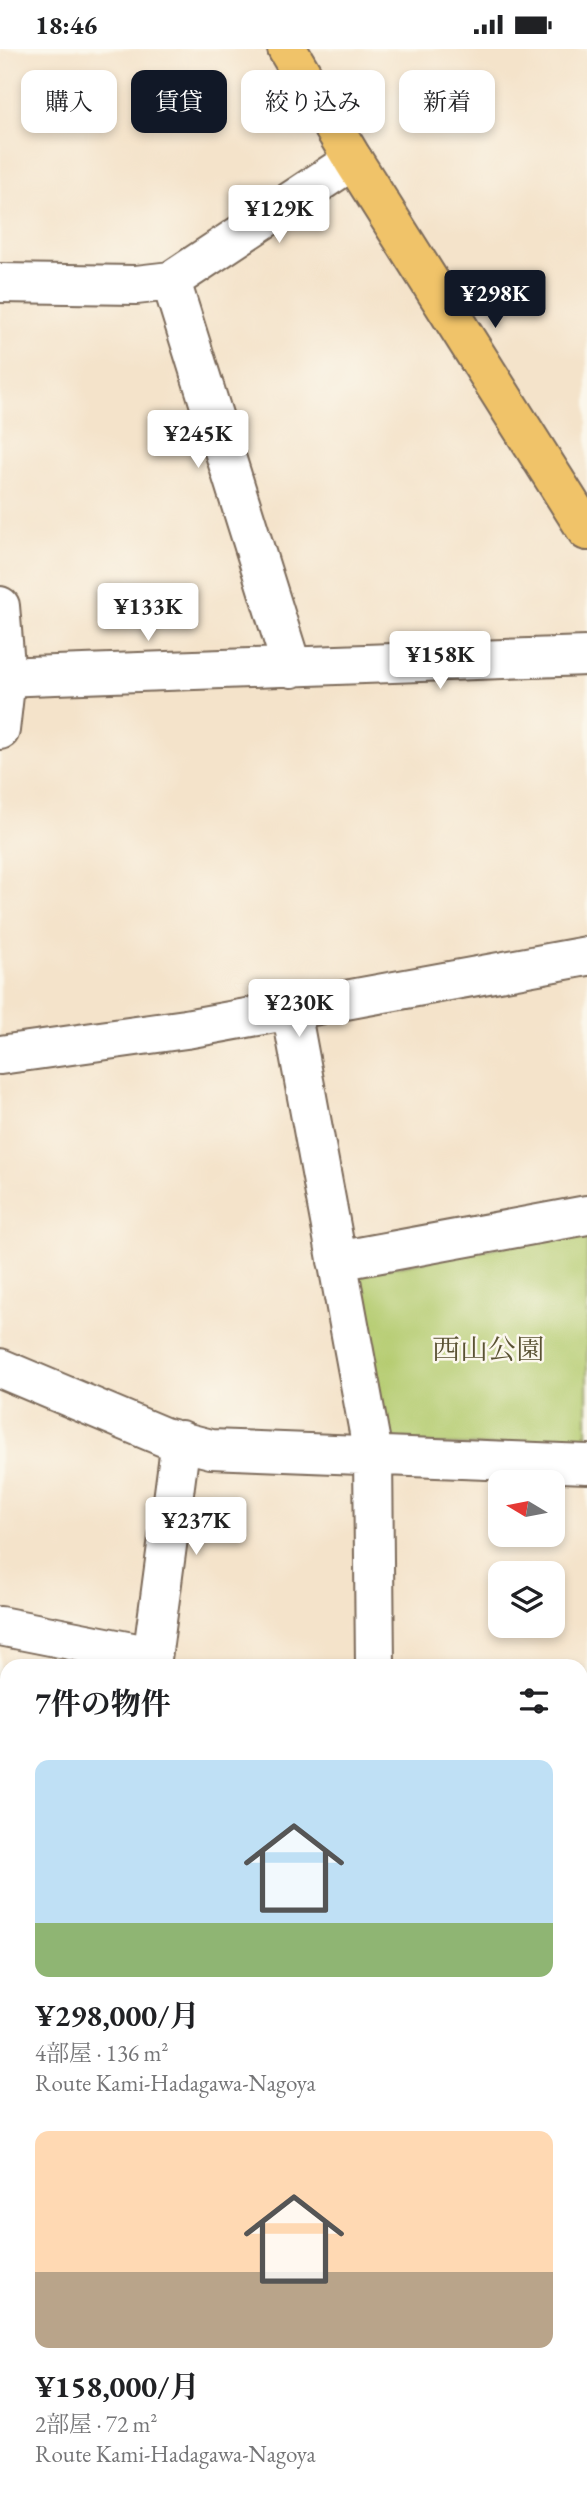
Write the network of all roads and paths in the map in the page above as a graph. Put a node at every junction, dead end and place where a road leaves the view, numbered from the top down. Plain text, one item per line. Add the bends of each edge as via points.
1 (286, 49) edge
2 (353, 160) junction
3 (171, 281) junction
4 (0, 283) edge
5 (587, 531) edge
6 (0, 606) edge
7 (587, 656) edge
8 (292, 668) junction
9 (3, 677) edge
10 (0, 730) edge
11 (587, 956) edge
12 (291, 1010) junction
13 (0, 1055) edge
14 (587, 1215) edge
15 (337, 1261) junction
16 (0, 1368) edge
17 (181, 1440) junction
18 (373, 1454) junction
19 (587, 1464) edge
20 (0, 1626) edge
21 (143, 1659) edge
22 (152, 1659) edge
23 (375, 1659) edge

1 - 2 main road
2 - 3 street
2 - 5 main road
3 - 4 street via 136,285
3 - 8 street
6 - 9 street
7 - 8 street
8 - 9 street
9 - 10 street
11 - 12 street
12 - 13 street
12 - 15 street
14 - 15 street
15 - 18 street
16 - 17 street
17 - 18 street via 211,1449
17 - 22 street
18 - 19 street
18 - 23 street
20 - 21 street

